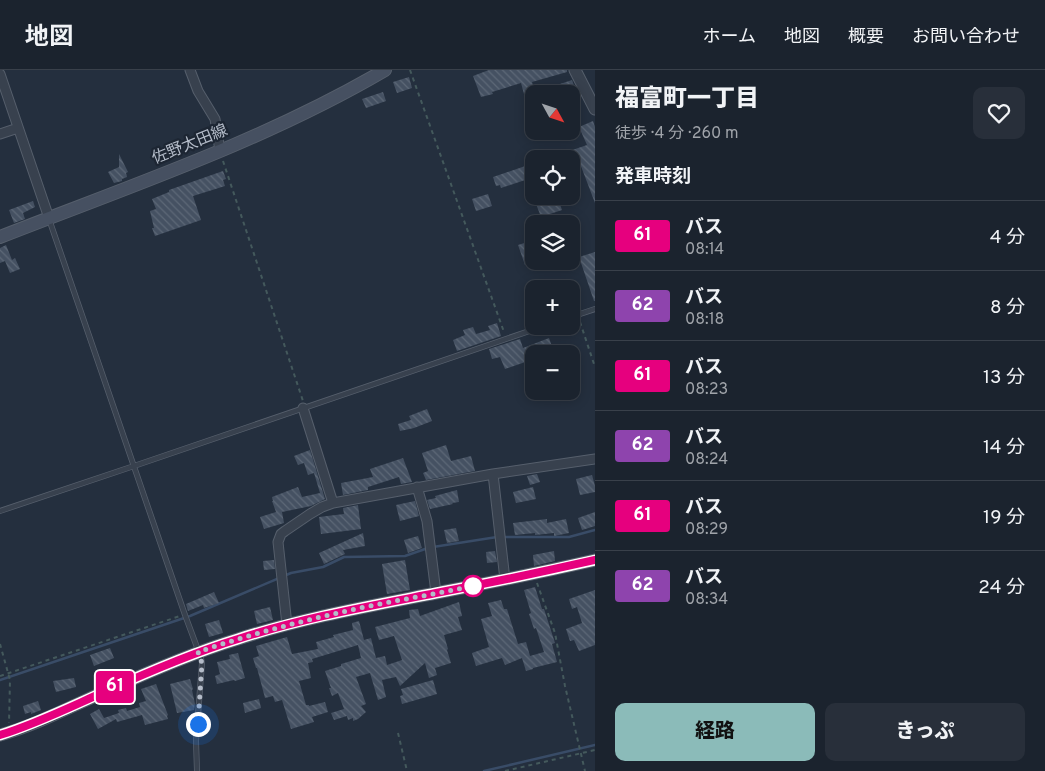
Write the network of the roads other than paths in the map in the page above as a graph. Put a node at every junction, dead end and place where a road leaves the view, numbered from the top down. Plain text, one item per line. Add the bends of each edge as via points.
1 (190, 70) edge
2 (385, 70) edge
3 (575, 70) edge
4 (0, 74) edge
5 (595, 109) edge
6 (18, 128) junction
7 (0, 134) edge
8 (220, 151) junction
9 (49, 218) junction
10 (0, 237) edge
11 (595, 309) edge
12 (580, 314) edge
13 (525, 333) edge
14 (304, 408) junction
15 (595, 459) edge
16 (134, 466) junction
17 (492, 474) junction
18 (417, 488) junction
19 (333, 503) junction
20 (0, 511) edge
21 (595, 560) edge
22 (505, 580) junction
23 (436, 594) junction
24 (287, 625) junction
25 (198, 652) junction
26 (4, 734) edge
27 (197, 771) edge

1 - 8 street via 214,119
2 - 8 main road, 佐野太田線 via 304,114
3 - 5 street
4 - 6 street
6 - 7 street
6 - 9 street
8 - 9 main road, 佐野太田線
9 - 10 main road, 佐野太田線
9 - 16 lane
11 - 12 lane
13 - 14 lane
14 - 16 lane
14 - 19 street
15 - 17 street
16 - 20 lane
16 - 25 lane
17 - 18 street
17 - 22 street
18 - 19 street
18 - 23 street via 427,521
19 - 24 street via 316,510 281,534 278,542
21 - 22 street
22 - 23 street
23 - 24 street
24 - 25 street
25 - 26 street
25 - 27 lane via 202,663

